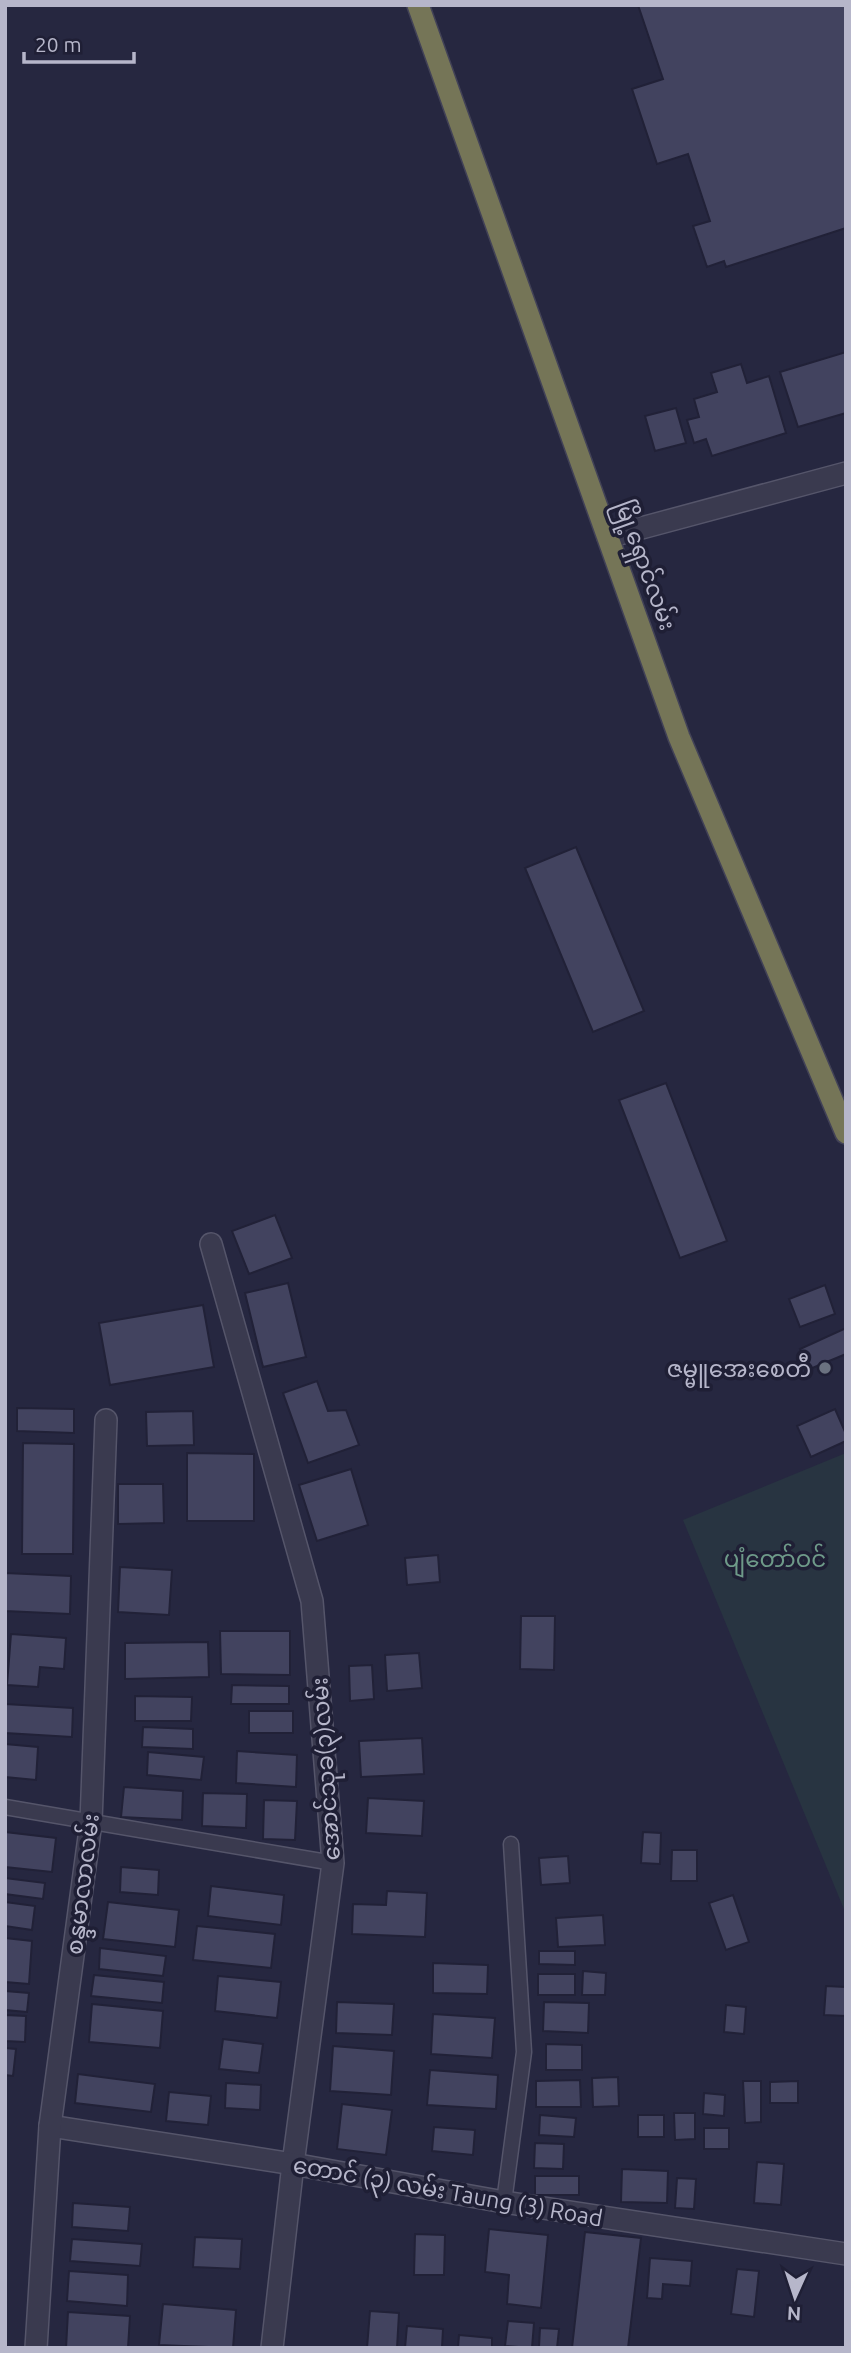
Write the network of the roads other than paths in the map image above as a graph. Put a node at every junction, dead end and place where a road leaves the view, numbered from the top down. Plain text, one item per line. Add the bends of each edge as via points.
1 (418, 5) edge
2 (846, 473) edge
3 (608, 537) junction
4 (846, 1133) edge
5 (211, 1244) dead end
6 (106, 1420) dead end
7 (5, 1807) edge
8 (91, 1822) junction
9 (511, 1844) dead end
10 (333, 1863) junction
11 (50, 2126) junction
12 (293, 2164) junction
13 (504, 2202) junction
14 (846, 2254) edge
15 (36, 2348) edge
16 (272, 2348) edge

1 - 3 highway, မြို့ရှောင်လမ်း
2 - 3 street
3 - 4 highway, မြို့ရှောင်လမ်း via 679,737
5 - 10 street, အောင်သုခ(၃)လမ်း via 312,1601
6 - 8 street, စန္ဒမာလာလမ်း
7 - 8 lane
8 - 10 lane
8 - 11 street, စန္ဒမာလာလမ်း
9 - 13 lane via 524,2052
10 - 12 street, အောင်သုခ(၃)လမ်း
11 - 12 street, တောင် (၃) လမ်း Taung (3) Road
11 - 15 street, စန္ဒမာလာလမ်း
12 - 13 street, တောင် (၃) လမ်း Taung (3) Road
12 - 16 street, အောင်သုခ(၃)လမ်း
13 - 14 street, တောင် (၃) လမ်း Taung (3) Road

